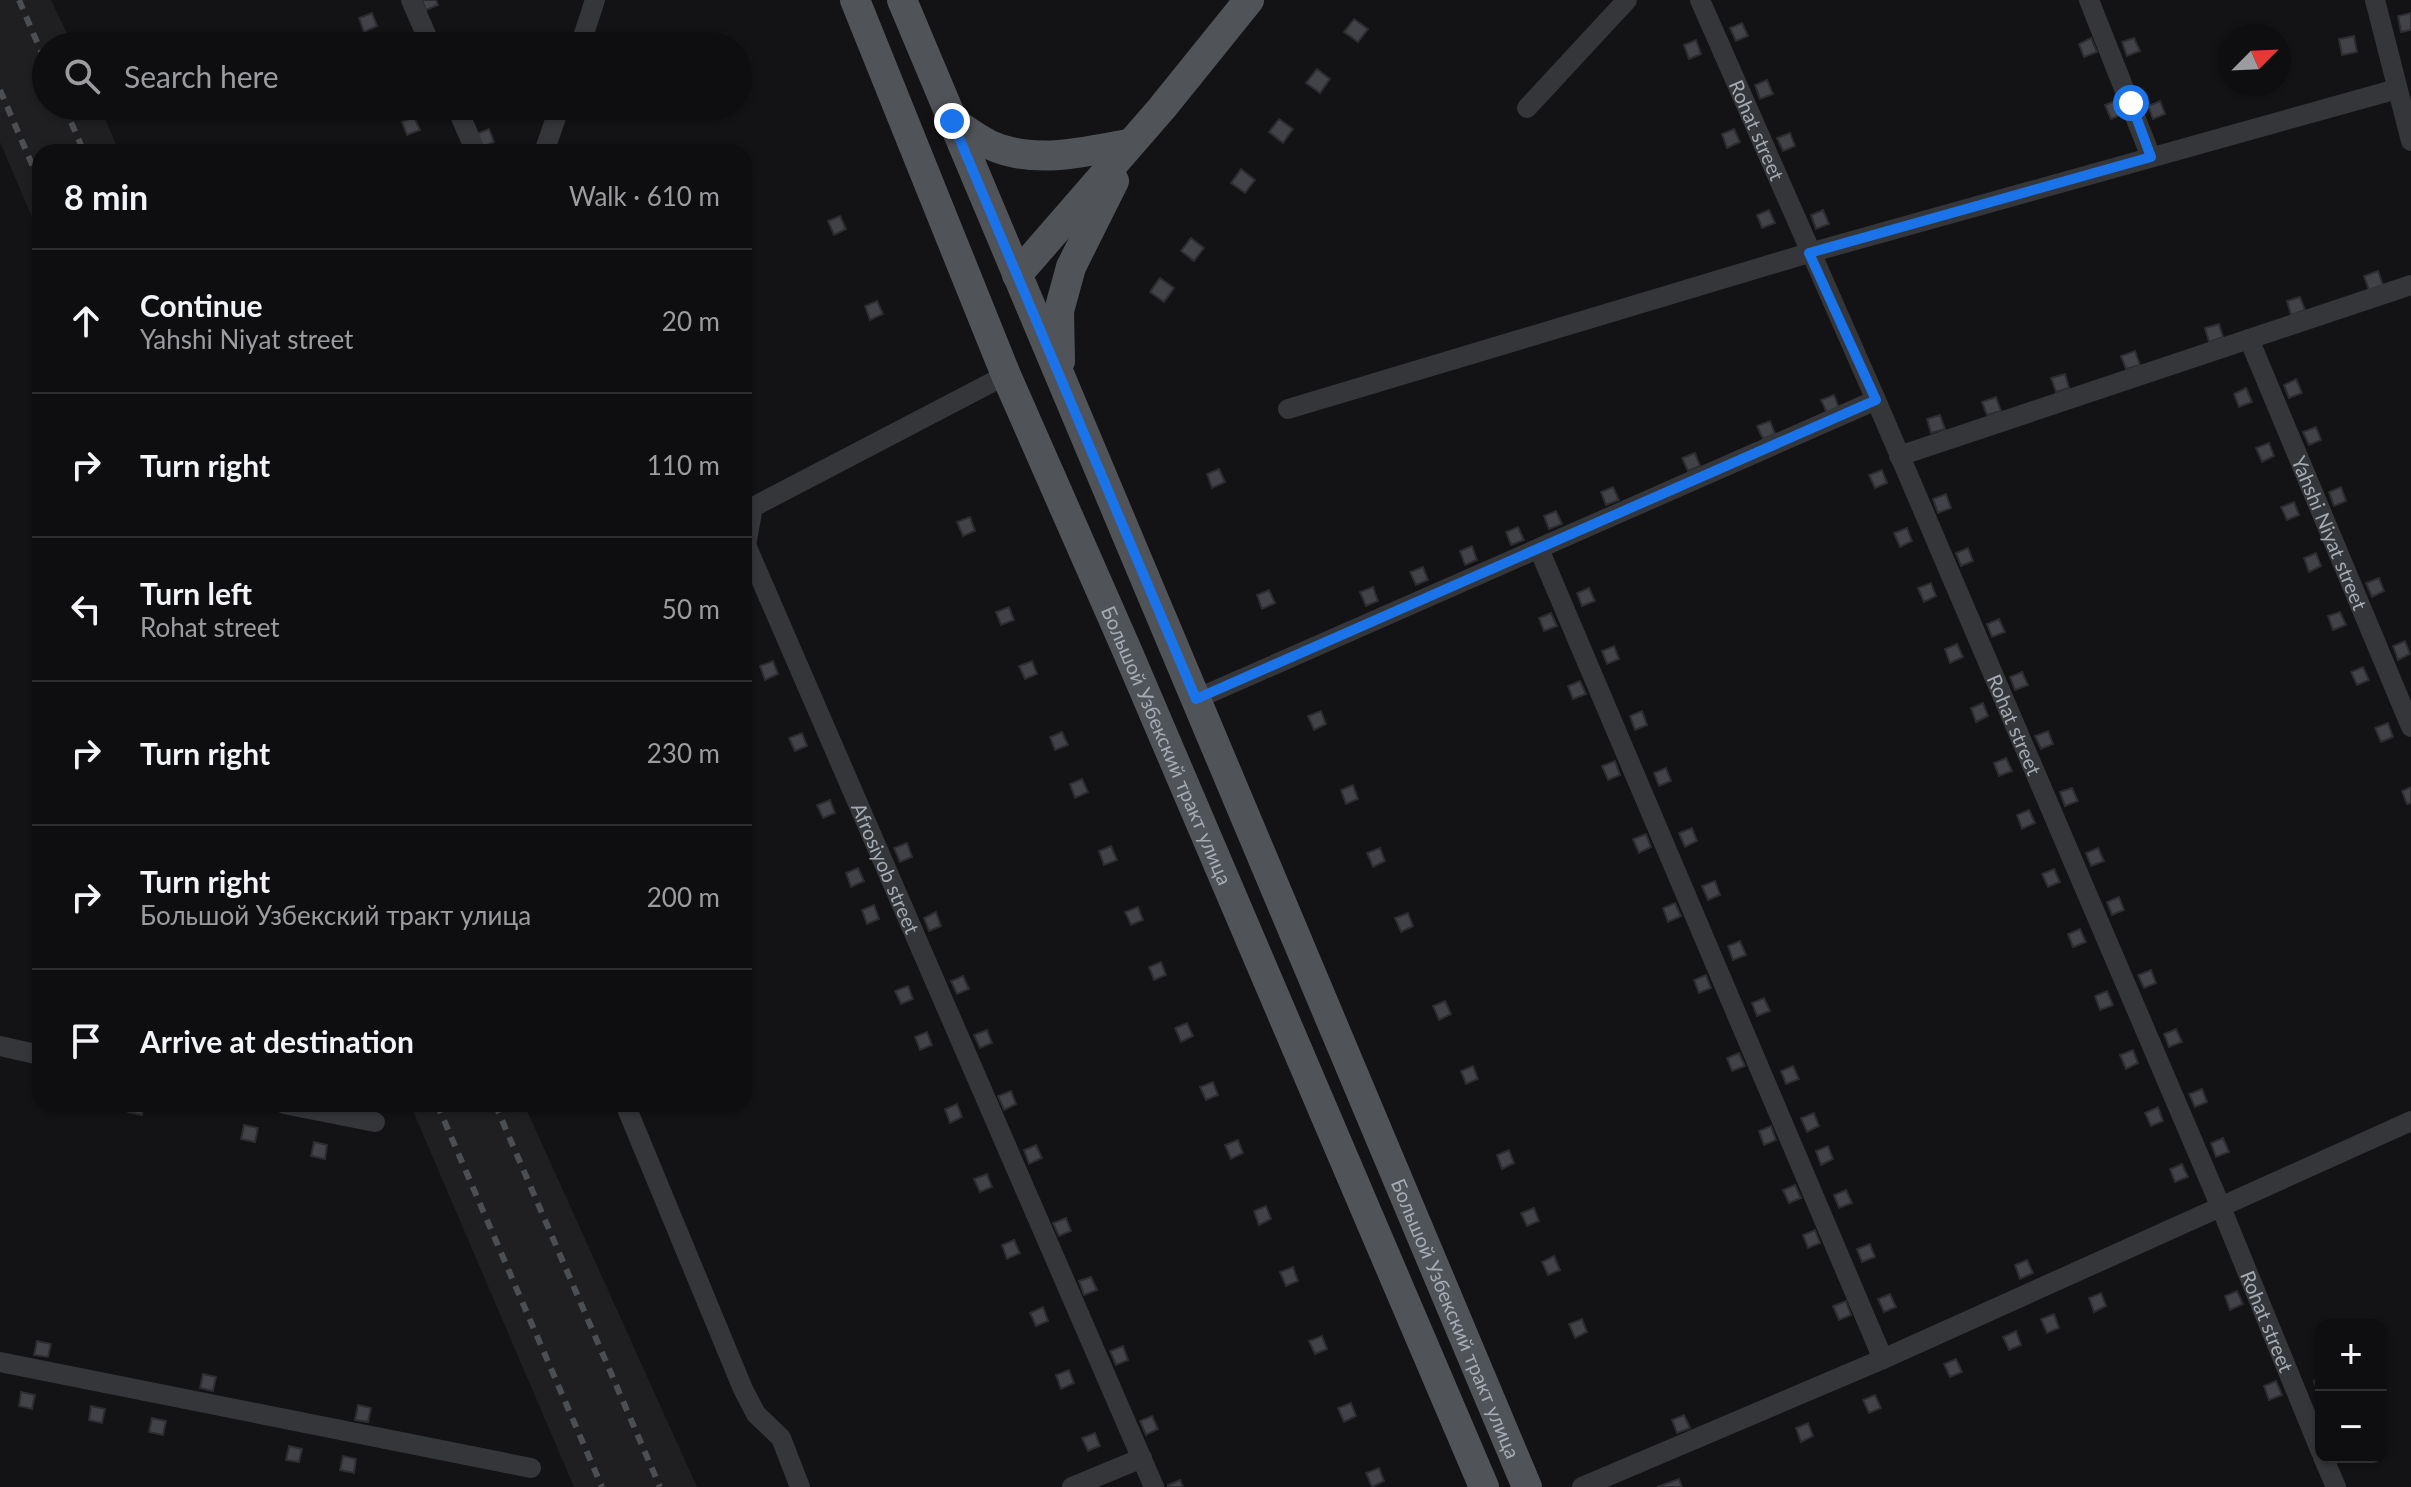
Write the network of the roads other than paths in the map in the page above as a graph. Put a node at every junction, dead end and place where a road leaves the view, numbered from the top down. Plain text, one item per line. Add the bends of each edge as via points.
1 (411, 0) edge
2 (595, 0) edge
3 (855, 0) edge
4 (902, 0) edge
5 (1249, 0) edge
6 (1627, 0) edge
7 (1700, 0) edge
8 (2089, 0) edge
9 (2375, 0) edge
10 (425, 32) edge
11 (585, 32) edge
12 (2397, 89) junction
13 (1527, 108) dead end
14 (462, 120) edge
15 (555, 120) edge
16 (952, 121) junction
17 (1137, 135) junction
18 (2411, 141) edge
19 (473, 144) edge
20 (547, 144) edge
21 (2151, 157) junction
22 (1809, 253) junction
23 (1017, 275) junction
24 (2411, 285) edge
25 (2249, 339) junction
26 (1006, 375) junction
27 (1061, 379) junction
28 (1876, 400) junction
29 (1288, 409) dead end
30 (1899, 456) junction
31 (752, 507) edge
32 (1539, 549) junction
33 (752, 559) edge
34 (1196, 699) junction
35 (2411, 727) edge
36 (0, 1046) edge
37 (32, 1053) edge
38 (324, 1112) edge
39 (628, 1112) edge
40 (2411, 1121) edge
41 (375, 1122) dead end
42 (2220, 1205) junction
43 (1883, 1359) junction
44 (0, 1362) edge
45 (2315, 1437) edge
46 (1142, 1458) junction
47 (2325, 1463) edge
48 (531, 1468) dead end
49 (2333, 1486) edge
50 (800, 1487) edge
51 (1072, 1487) edge
52 (1154, 1487) edge
53 (1484, 1487) edge
54 (1527, 1487) edge
55 (1582, 1487) edge

1 - 10 street
2 - 11 street
3 - 26 main road, Большой Узбекский тракт улица
4 - 16 main road, Большой Узбекский тракт улица
5 - 17 main road
6 - 13 street
7 - 22 street, Rohat street
8 - 21 street
9 - 12 street
12 - 18 street
12 - 21 street
14 - 19 street
15 - 20 street
16 - 17 main road via 990,145 1022,154 1064,156
16 - 23 main road, Большой Узбекский тракт улица
17 - 23 main road
17 - 27 main road via 1071,267 1059,311
21 - 22 street
22 - 28 street, Rohat street
22 - 29 street
23 - 27 main road, Большой Узбекский тракт улица
24 - 25 street
25 - 30 street
25 - 35 street, Yahshi Niyat street
26 - 31 street, Afrosiyob street
26 - 53 main road, Большой Узбекский тракт улица
27 - 34 main road, Большой Узбекский тракт улица
28 - 30 street, Rohat street
28 - 32 street
30 - 42 street, Rohat street
32 - 34 street
32 - 43 street
33 - 46 street, Afrosiyob street
34 - 54 main road, Большой Узбекский тракт улица
36 - 37 street
38 - 41 street
39 - 50 street via 743,1389 756,1414 781,1438
40 - 42 street
42 - 43 street
42 - 45 street, Rohat street
43 - 55 street
44 - 48 street
46 - 51 street
46 - 52 street, Afrosiyob street
47 - 49 street, Rohat street

